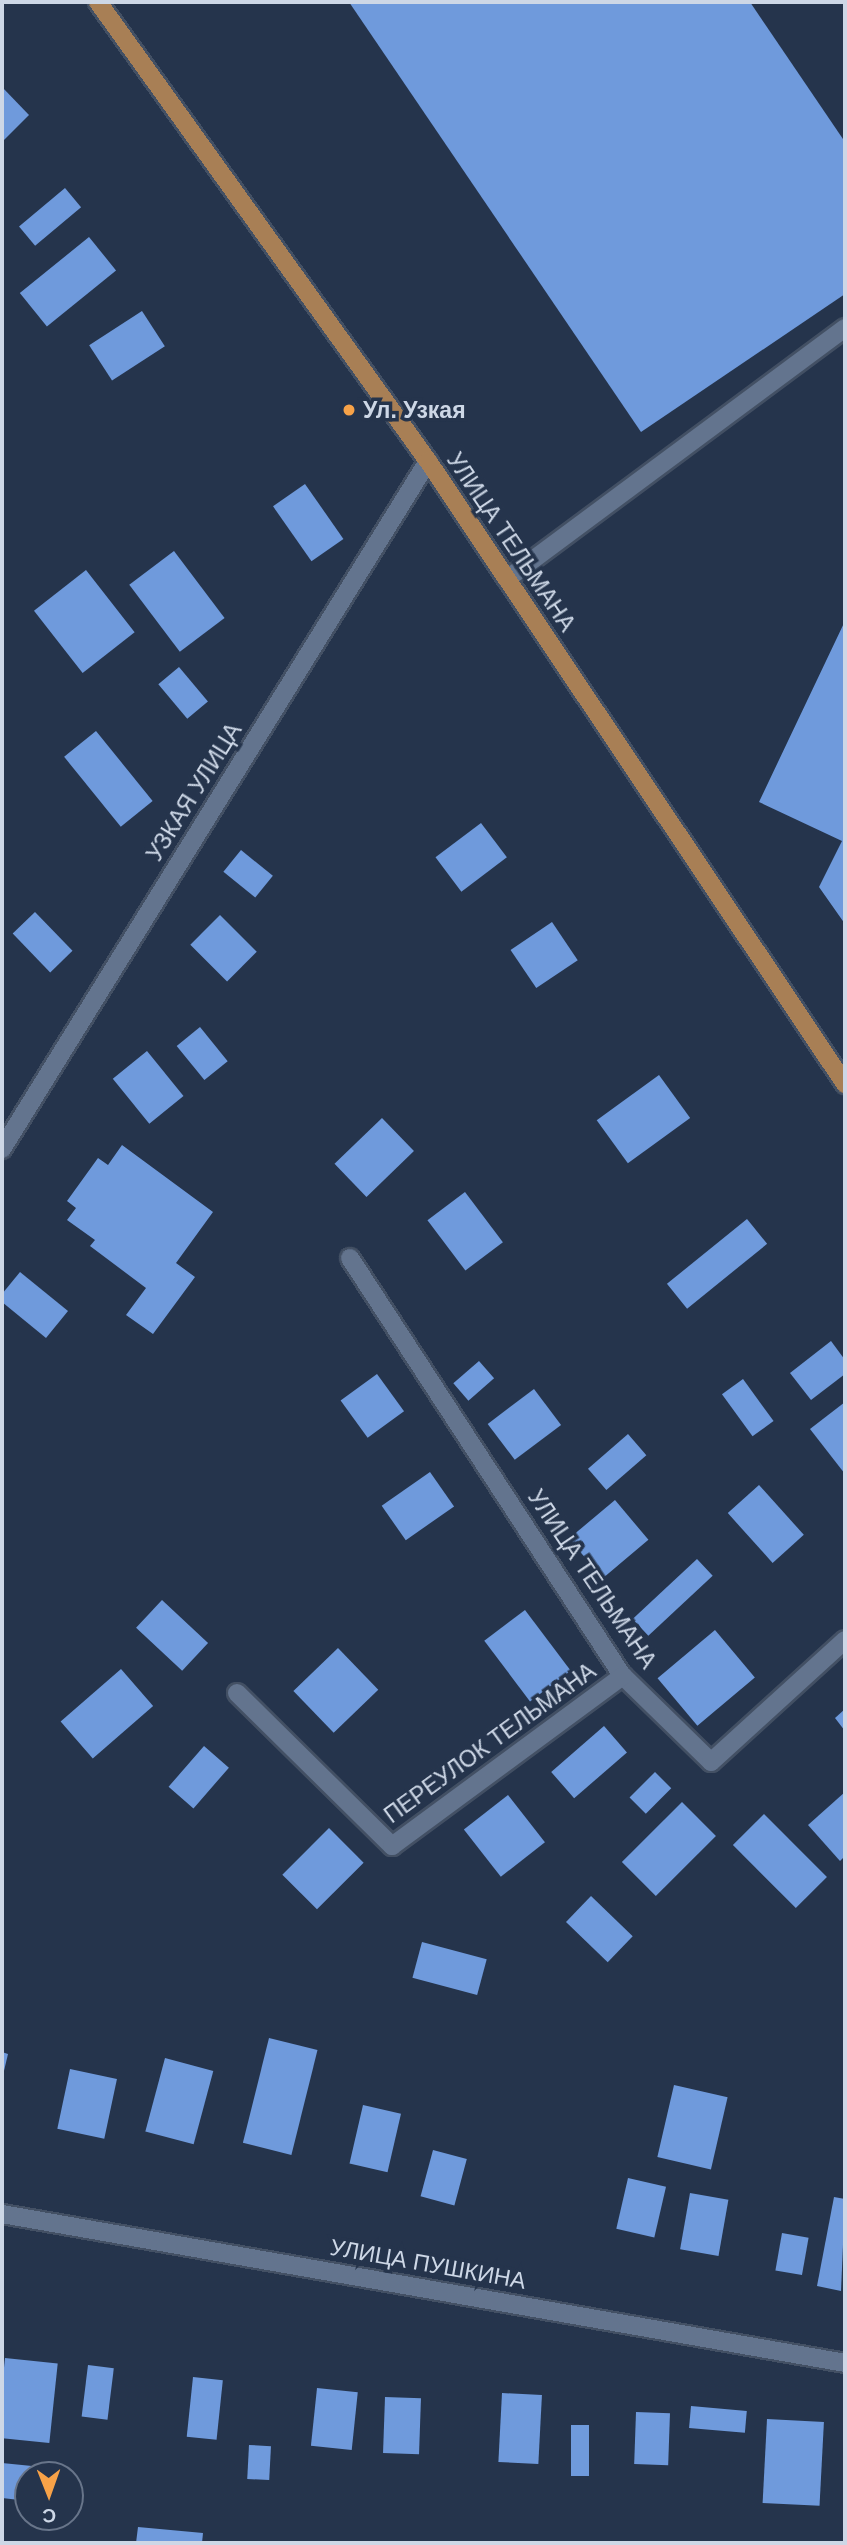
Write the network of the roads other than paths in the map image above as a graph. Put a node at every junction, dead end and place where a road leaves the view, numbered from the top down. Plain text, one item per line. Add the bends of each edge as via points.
1 (98, 2) edge
2 (845, 328) edge
3 (428, 461) junction
4 (507, 579) junction
5 (845, 1084) edge
6 (2, 1149) edge
7 (350, 1258) dead end
8 (845, 1640) edge
9 (623, 1676) junction
10 (237, 1693) dead end
11 (2, 2214) edge
12 (845, 2363) edge

1 - 3 main road, УЛИЦА ТЕЛЬМАНА
2 - 4 street
3 - 4 main road, УЛИЦА ТЕЛЬМАНА
3 - 6 street, УЗКАЯ УЛИЦА
4 - 5 main road, УЛИЦА ТЕЛЬМАНА
7 - 9 street, УЛИЦА ТЕЛЬМАНА
8 - 9 street, УЛИЦА ТЕЛЬМАНА via 711,1762
9 - 10 street, ПЕРЕУЛОК ТЕЛЬМАНА via 392,1846
11 - 12 street, УЛИЦА ПУШКИНА

